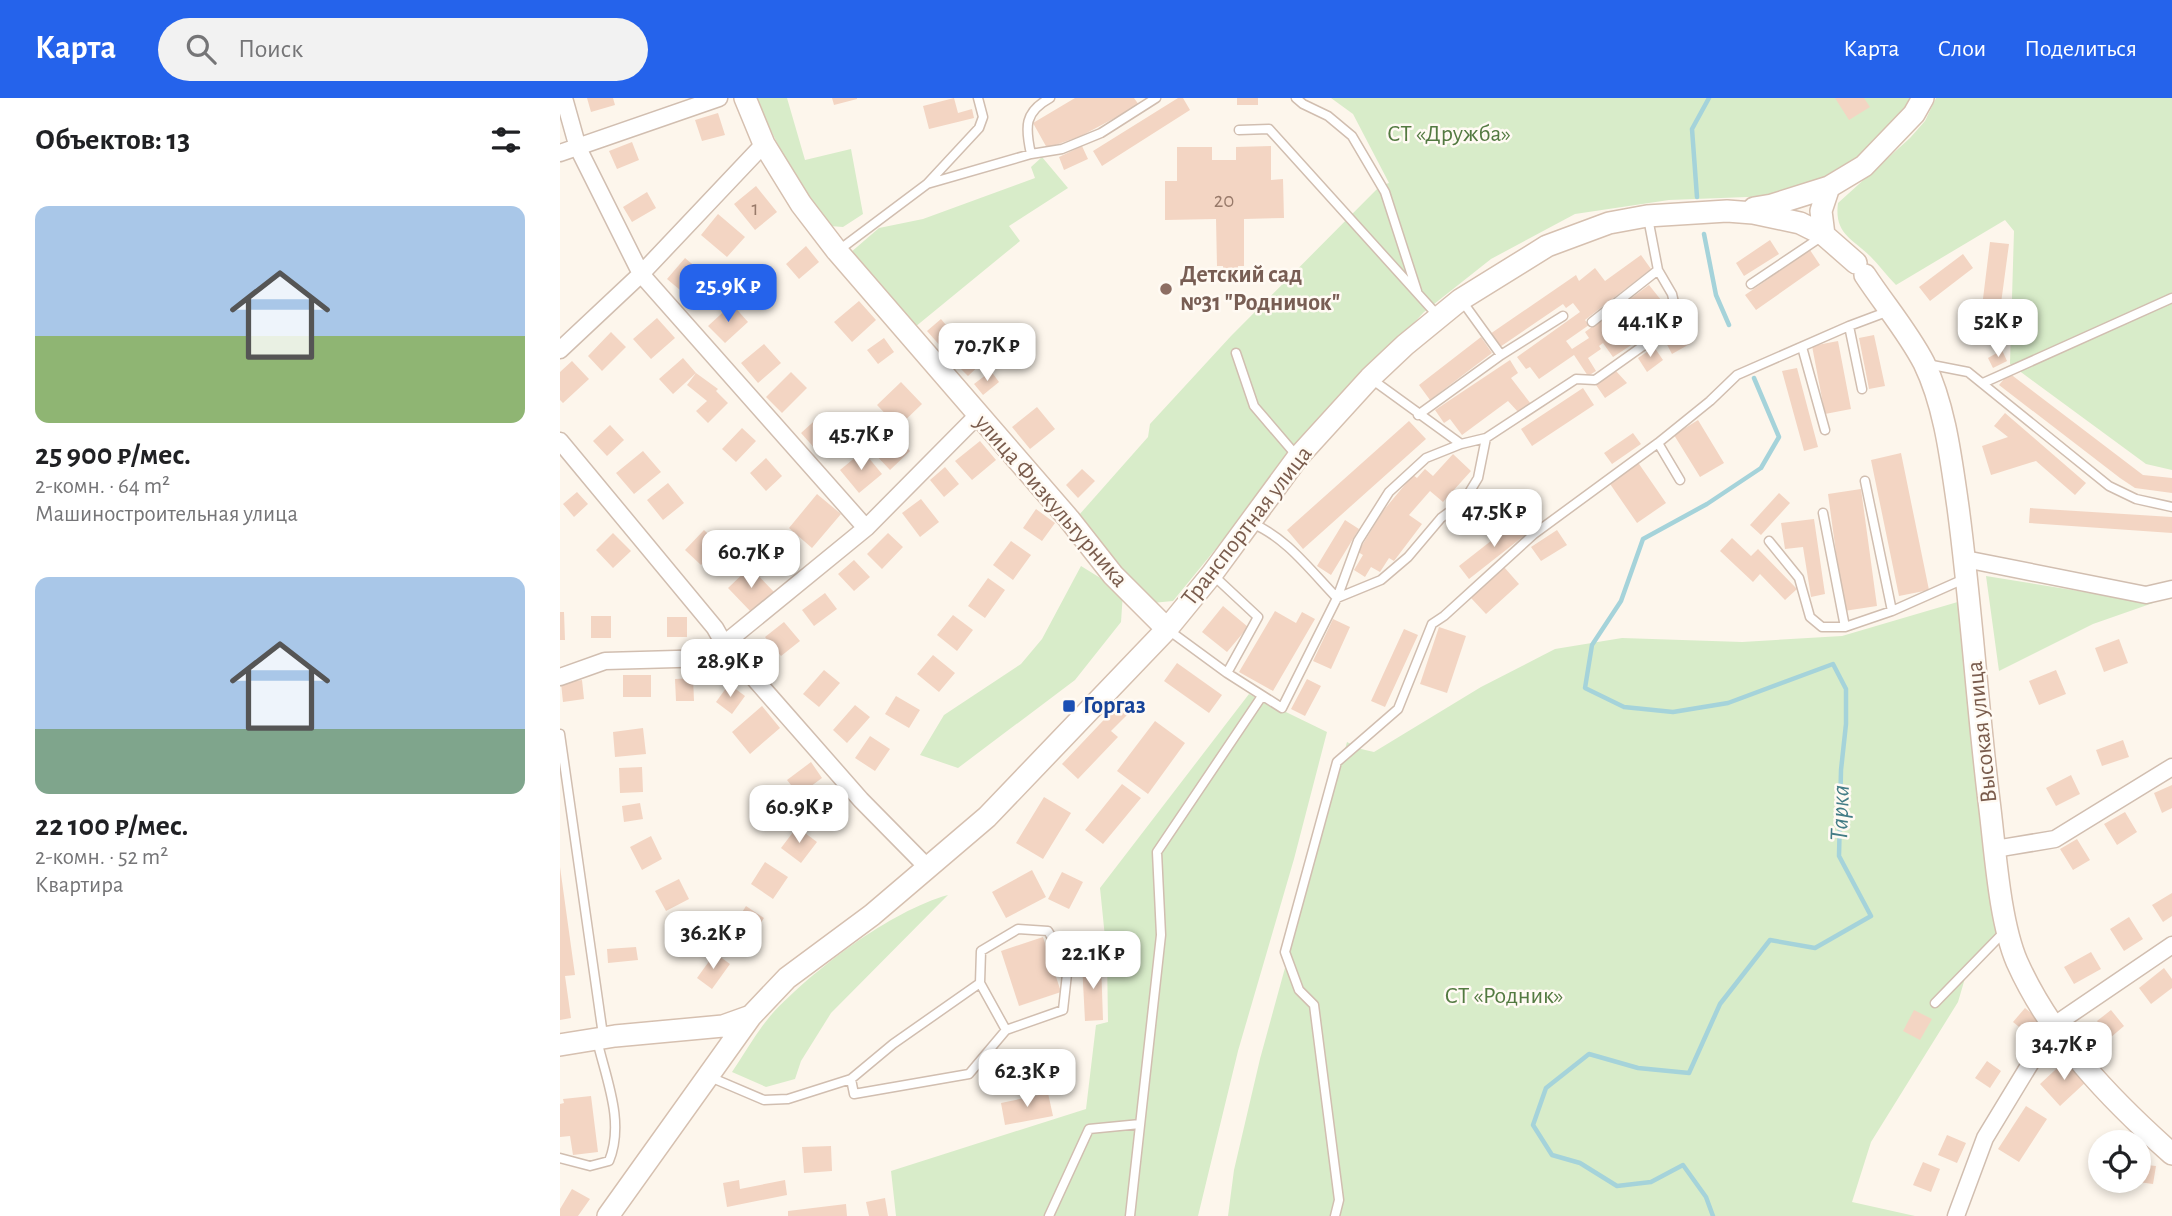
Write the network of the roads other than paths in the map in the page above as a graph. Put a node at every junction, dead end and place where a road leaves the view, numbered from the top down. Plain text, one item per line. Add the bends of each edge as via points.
1 (564, 98) edge
2 (719, 98) edge
3 (745, 98) edge
4 (978, 98) edge
5 (1050, 98) edge
6 (1156, 98) edge
7 (1296, 98) edge
8 (1923, 98) edge
9 (1238, 130) dead end
10 (764, 144) junction
11 (578, 148) junction
12 (560, 153) edge
13 (1031, 154) junction
14 (927, 184) junction
15 (1829, 187) junction
16 (1727, 211) junction
17 (1647, 216) junction
18 (1824, 235) junction
19 (837, 251) junction
20 (1658, 270) junction
21 (641, 274) junction
22 (1751, 284) dead end
23 (1418, 294) junction
24 (2172, 298) edge
25 (1460, 300) junction
26 (1889, 311) junction
27 (1563, 317) dead end
28 (1439, 318) junction
29 (1592, 322) dead end
30 (1849, 326) junction
31 (1802, 346) junction
32 (560, 351) edge
33 (1236, 353) dead end
34 (1501, 355) junction
35 (1924, 363) junction
36 (1370, 378) junction
37 (1983, 383) junction
38 (1862, 389) dead end
39 (1418, 415) junction
40 (977, 416) junction
41 (1825, 430) dead end
42 (1486, 438) junction
43 (560, 441) edge
44 (1658, 443) junction
45 (1461, 444) junction
46 (1298, 457) junction
47 (1680, 480) dead end
48 (1865, 481) dead end
49 (2172, 507) edge
50 (1822, 513) dead end
51 (1250, 522) junction
52 (866, 528) junction
53 (1769, 541) dead end
54 (1966, 568) junction
55 (1212, 574) junction
56 (2172, 589) edge
57 (1336, 598) junction
58 (1892, 611) junction
59 (1845, 627) junction
60 (1167, 629) junction
61 (724, 644) junction
62 (1227, 673) junction
63 (560, 677) edge
64 (1262, 696) junction
65 (560, 734) edge
66 (2172, 767) edge
67 (1995, 849) junction
68 (929, 869) junction
69 (2008, 928) junction
70 (2172, 945) edge
71 (980, 982) junction
72 (1935, 1003) dead end
73 (751, 1016) junction
74 (2053, 1026) junction
75 (1006, 1030) junction
76 (601, 1038) junction
77 (560, 1045) edge
78 (707, 1075) junction
79 (851, 1079) junction
80 (1140, 1124) junction
81 (2172, 1154) edge
82 (560, 1158) edge
83 (608, 1216) edge
84 (1049, 1216) edge
85 (1130, 1216) edge
86 (1335, 1216) edge
87 (1956, 1216) edge

1 - 11 street
2 - 11 street
3 - 10 street, улица Физкультурника
4 - 14 lane via 983,117 979,128
5 - 13 lane via 1037,105 1029,118
6 - 13 lane via 1101,133 1062,149
7 - 23 lane via 1352,136 1385,192
8 - 15 street via 1914,114 1864,166
9 - 23 lane via 1269,129
10 - 19 street, улица Физкультурника
10 - 21 street
11 - 12 street
11 - 21 street
13 - 14 lane
14 - 19 lane
15 - 16 street via 1772,205
15 - 18 street via 1821,211
16 - 17 street, Транспортная улица
16 - 18 street, Транспортная улица via 1800,223
17 - 20 lane
17 - 25 street, Транспортная улица via 1609,222 1547,246
18 - 22 lane
18 - 26 street, Высокая улица via 1861,269
19 - 40 street, улица Физкультурника
20 - 29 lane
20 - 42 lane via 1675,305 1677,316 1671,326 1595,380 1577,379
21 - 32 street
21 - 52 street
23 - 28 lane
24 - 37 lane
25 - 28 street, Транспортная улица
25 - 34 lane
26 - 30 lane
26 - 35 street, Высокая улица
27 - 34 lane
28 - 36 street, Транспортная улица
30 - 31 lane
30 - 38 lane
31 - 41 lane
31 - 44 lane via 1737,375
33 - 46 lane via 1254,406
34 - 39 lane
35 - 37 lane via 1968,372
35 - 54 street, Высокая улица via 1951,461
36 - 39 lane
36 - 46 street, Транспортная улица
37 - 49 lane via 2109,486 2136,499
39 - 45 lane
40 - 52 street
40 - 60 street, улица Физкультурника via 1113,575
42 - 45 lane
42 - 57 lane via 1478,478 1464,501 1441,518 1381,580
43 - 61 street
44 - 47 lane
44 - 86 lane via 1534,534 1432,624 1398,709 1337,762 1285,952 1299,990 1314,1005 1339,1200
45 - 57 lane via 1426,458 1389,492 1358,541
46 - 51 street, Транспортная улица
48 - 58 lane
50 - 59 lane
51 - 55 street, Транспортная улица
51 - 57 lane via 1284,544
52 - 61 street
53 - 59 lane via 1799,578 1810,617 1822,627
54 - 56 street via 2146,595
54 - 58 lane
54 - 67 street, Высокая улица
55 - 60 street, Транспортная улица
55 - 62 lane via 1258,617
57 - 64 lane via 1282,708
58 - 59 lane
60 - 62 lane
60 - 68 street, Транспортная улица via 987,817
61 - 63 street via 712,658 605,661
61 - 68 street via 861,800
62 - 64 lane
64 - 80 lane via 1157,852 1161,935
65 - 76 lane
66 - 67 street via 2055,839
67 - 69 street, Высокая улица
68 - 73 street, Транспортная улица via 787,978
69 - 72 lane
69 - 74 street, Высокая улица via 2017,961
70 - 74 street
71 - 75 lane
71 - 75 lane via 981,951 1018,929 1048,932 1068,965 1063,1010
71 - 79 lane
73 - 76 street, Транспортная улица via 723,1026
73 - 78 street, Транспортная улица
74 - 81 street, Высокая улица via 2123,1110
74 - 87 street via 1985,1138
75 - 79 lane via 969,1074 854,1094
76 - 77 street, Транспортная улица
76 - 82 lane via 615,1145 609,1161 590,1166
78 - 79 lane via 764,1100 788,1099
78 - 83 street, Транспортная улица
80 - 84 lane via 1089,1129
80 - 85 lane

